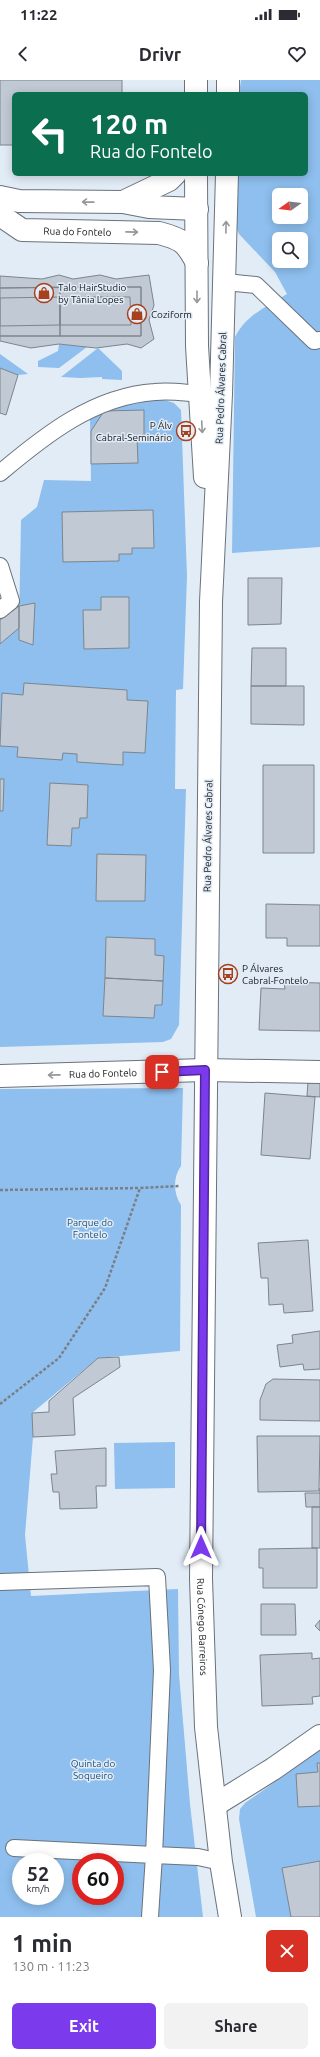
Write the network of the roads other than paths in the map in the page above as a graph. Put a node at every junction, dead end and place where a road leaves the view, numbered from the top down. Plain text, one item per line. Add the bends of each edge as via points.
1 (196, 80) edge
2 (228, 80) edge
3 (196, 92) edge
4 (228, 92) edge
5 (173, 176) edge
6 (196, 176) edge
7 (217, 176) edge
8 (227, 176) edge
9 (0, 197) edge
10 (123, 202) junction
11 (197, 209) junction
12 (0, 215) edge
13 (159, 233) junction
14 (197, 263) junction
15 (225, 282) junction
16 (320, 340) edge
17 (222, 347) junction
18 (201, 394) junction
19 (0, 473) edge
20 (0, 566) edge
21 (211, 602) junction
22 (0, 610) edge
23 (205, 1070) junction
24 (320, 1072) edge
25 (0, 1076) edge
26 (0, 1582) edge
27 (320, 1736) edge
28 (215, 1805) junction
29 (14, 1848) dead end
30 (154, 1855) junction
31 (221, 1862) junction
32 (150, 1917) edge
33 (230, 1917) edge

1 - 3 main road
2 - 4 main road
5 - 10 main road
6 - 11 main road, Rua Pedro Álvares Cabral
7 - 11 main road, Rua do Fontelo via 212,198
15 -> 8 main road, Rua Pedro Álvares Cabral
10 -> 9 main road via 20,201
10 - 11 main road via 150,207
11 - 13 main road, Rua do Fontelo via 178,228
11 - 14 main road, Rua Pedro Álvares Cabral
11 - 17 main road via 212,224 212,302
12 -> 13 main road, Rua do Fontelo via 22,230
13 - 14 main road, Rua do Fontelo via 179,238
14 -> 18 main road, Rua Pedro Álvares Cabral via 197,346
15 - 16 lane via 256,285 314,341
15 - 17 main road, Rua Pedro Álvares Cabral
17 - 21 main road, Rua Pedro Álvares Cabral
18 - 19 lane via 156,391 127,395 101,404 74,418
18 -> 21 main road, Rua Pedro Álvares Cabral
20 - 22 lane via 11,601
21 - 23 main road, Rua Pedro Álvares Cabral
23 - 24 main road, Rua do Fontelo
23 -> 25 main road, Rua do Fontelo
23 - 28 main road, Rua Cónego Barreiros via 201,1578 206,1727
26 - 30 lane via 157,1577 162,1670
27 - 28 main road
28 - 31 main road, Rua Cónego Barreiros
29 - 30 lane
30 - 31 lane via 198,1857
30 - 32 lane
31 - 33 main road, Rua Cónego Barreiros

